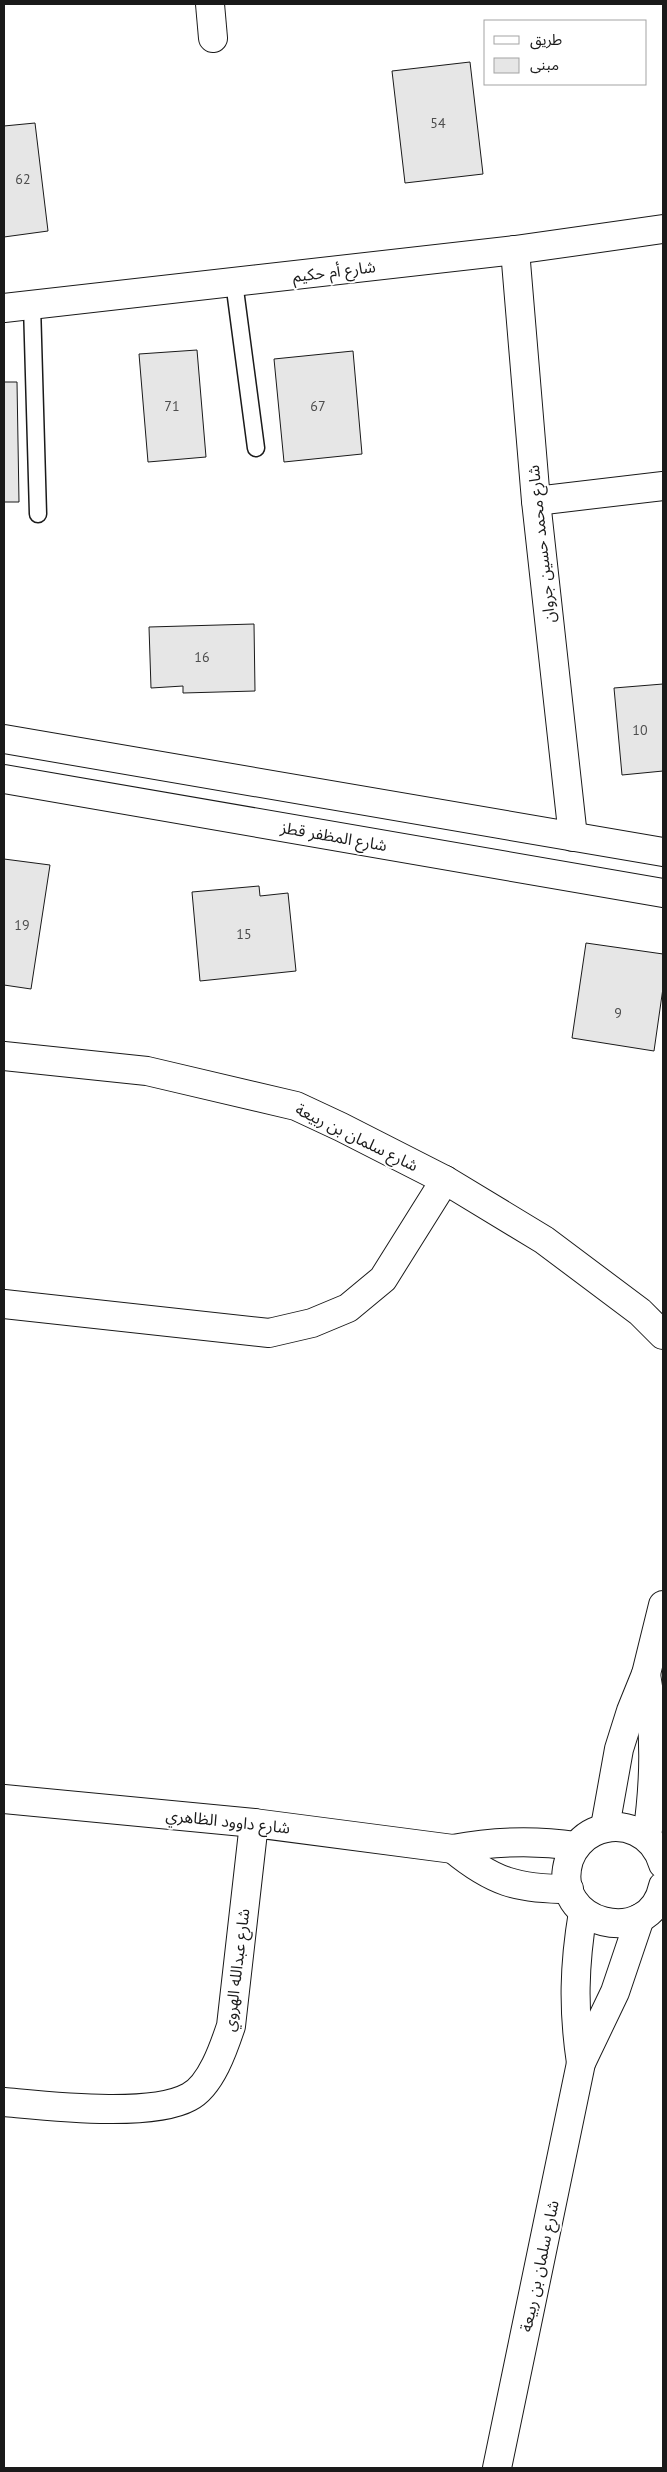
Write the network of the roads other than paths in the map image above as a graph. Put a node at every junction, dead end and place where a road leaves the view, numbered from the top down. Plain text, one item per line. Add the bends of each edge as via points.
1 (210, 4) edge
2 (213, 38) dead end
3 (663, 229) edge
4 (515, 250) junction
5 (234, 282) junction
6 (32, 305) junction
7 (4, 308) edge
8 (256, 448) dead end
9 (663, 486) edge
10 (536, 500) junction
11 (38, 514) dead end
12 (4, 739) edge
13 (4, 779) edge
14 (573, 837) junction
15 (663, 852) edge
16 (663, 893) edge
17 (4, 1056) edge
18 (445, 1180) junction
19 (4, 1304) edge
20 (663, 1335) edge
21 (663, 1606) edge
22 (646, 1674) junction
23 (4, 1799) edge
24 (254, 1823) junction
25 (605, 1827) junction
26 (647, 1838) junction
27 (576, 1846) junction
28 (452, 1849) junction
29 (663, 1864) edge
30 (569, 1889) junction
31 (656, 1901) edge
32 (583, 1912) junction
33 (581, 2064) junction
34 (4, 2102) edge
35 (497, 2468) edge

1 - 2 street
3 - 4 street, شارع أم حكيم
4 - 5 street, شارع أم حكيم
4 - 10 street, شارع محمد حسين جروان
5 - 6 street, شارع أم حكيم
5 - 8 lane
6 - 7 street, شارع أم حكيم
6 - 11 lane
9 - 10 street
10 - 14 street, شارع محمد حسين جروان
12 - 14 street
13 - 16 street, شارع المظفر قطز
14 - 15 street
17 - 18 street, شارع سلمان بن ربيعة via 147,1071 296,1106
18 - 19 street via 383,1280 348,1308 312,1323 269,1333
18 - 20 street, شارع سلمان بن ربيعة via 544,1240 640,1312
21 - 22 street
22 - 25 street via 618,1749
22 - 26 street via 655,1755
23 - 24 street, شارع داوود الظاهري
24 - 28 street, شارع داوود الظاهري
24 - 34 street, شارع عبدالله الهروي via 231,2026 222,2054 205,2081 190,2097 155,2108 74,2108
25 - 26 street via 634,1830
25 - 27 street via 589,1834
26 - 29 street via 655,1846
27 - 28 street, شارع داوود الظاهري via 514,1841
27 - 30 street via 567,1866
28 - 30 street via 477,1869 506,1883 537,1889
30 - 32 street
31 - 32 street via 626,1923 611,1924
31 - 33 street, شارع سلمان بن ربيعة
32 - 33 street, شارع سلمان بن ربيعة via 574,1988
33 - 35 street, شارع سلمان بن ربيعة

